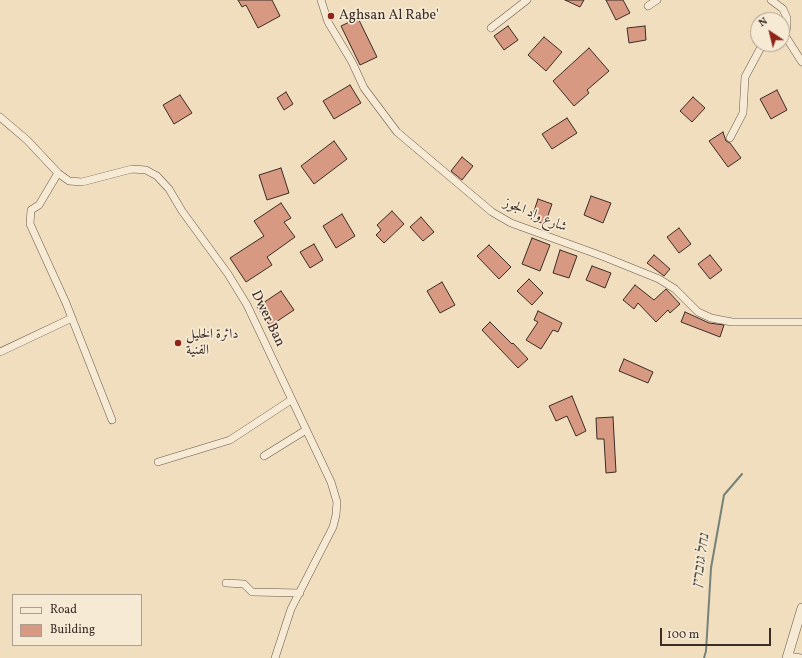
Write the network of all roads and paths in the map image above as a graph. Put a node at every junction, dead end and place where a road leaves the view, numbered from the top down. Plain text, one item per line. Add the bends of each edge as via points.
1 (321, 0) edge
2 (527, 0) edge
3 (657, 0) edge
4 (771, 0) edge
5 (648, 6) dead end
6 (784, 12) edge
7 (491, 28) dead end
8 (790, 46) edge
9 (759, 52) edge
10 (802, 62) edge
11 (0, 117) edge
12 (730, 138) dead end
13 (58, 173) junction
14 (72, 318) junction
15 (802, 322) edge
16 (0, 352) edge
17 (291, 400) junction
18 (112, 420) dead end
19 (306, 430) junction
20 (264, 456) dead end
21 (158, 462) dead end
22 (226, 583) dead end
23 (300, 593) junction
24 (802, 608) edge
25 (787, 657) edge
26 (275, 658) edge
27 (801, 658) edge

1 - 15 street, شارع واد الجوز via 328,22 364,88 397,132 492,212 511,223 659,279 675,289 698,312 711,318 732,322
2 - 7 street
3 - 5 street
4 - 6 street
8 - 10 street
9 - 12 street via 745,77 743,113
11 - 13 street, Dwer Ban via 27,140
13 - 14 street via 39,205 31,210 30,224
13 - 17 street, Dwer Ban via 69,181 78,182 136,168 160,178 244,299
14 - 16 street
14 - 18 street
17 - 19 street, Dwer Ban
17 - 21 street via 230,440
19 - 20 street
19 - 23 street, Dwer Ban via 334,488 337,505 332,530
22 - 23 street via 244,584 252,592
23 - 26 street, Dwer Ban via 286,622
24 - 25 street
25 - 27 street

